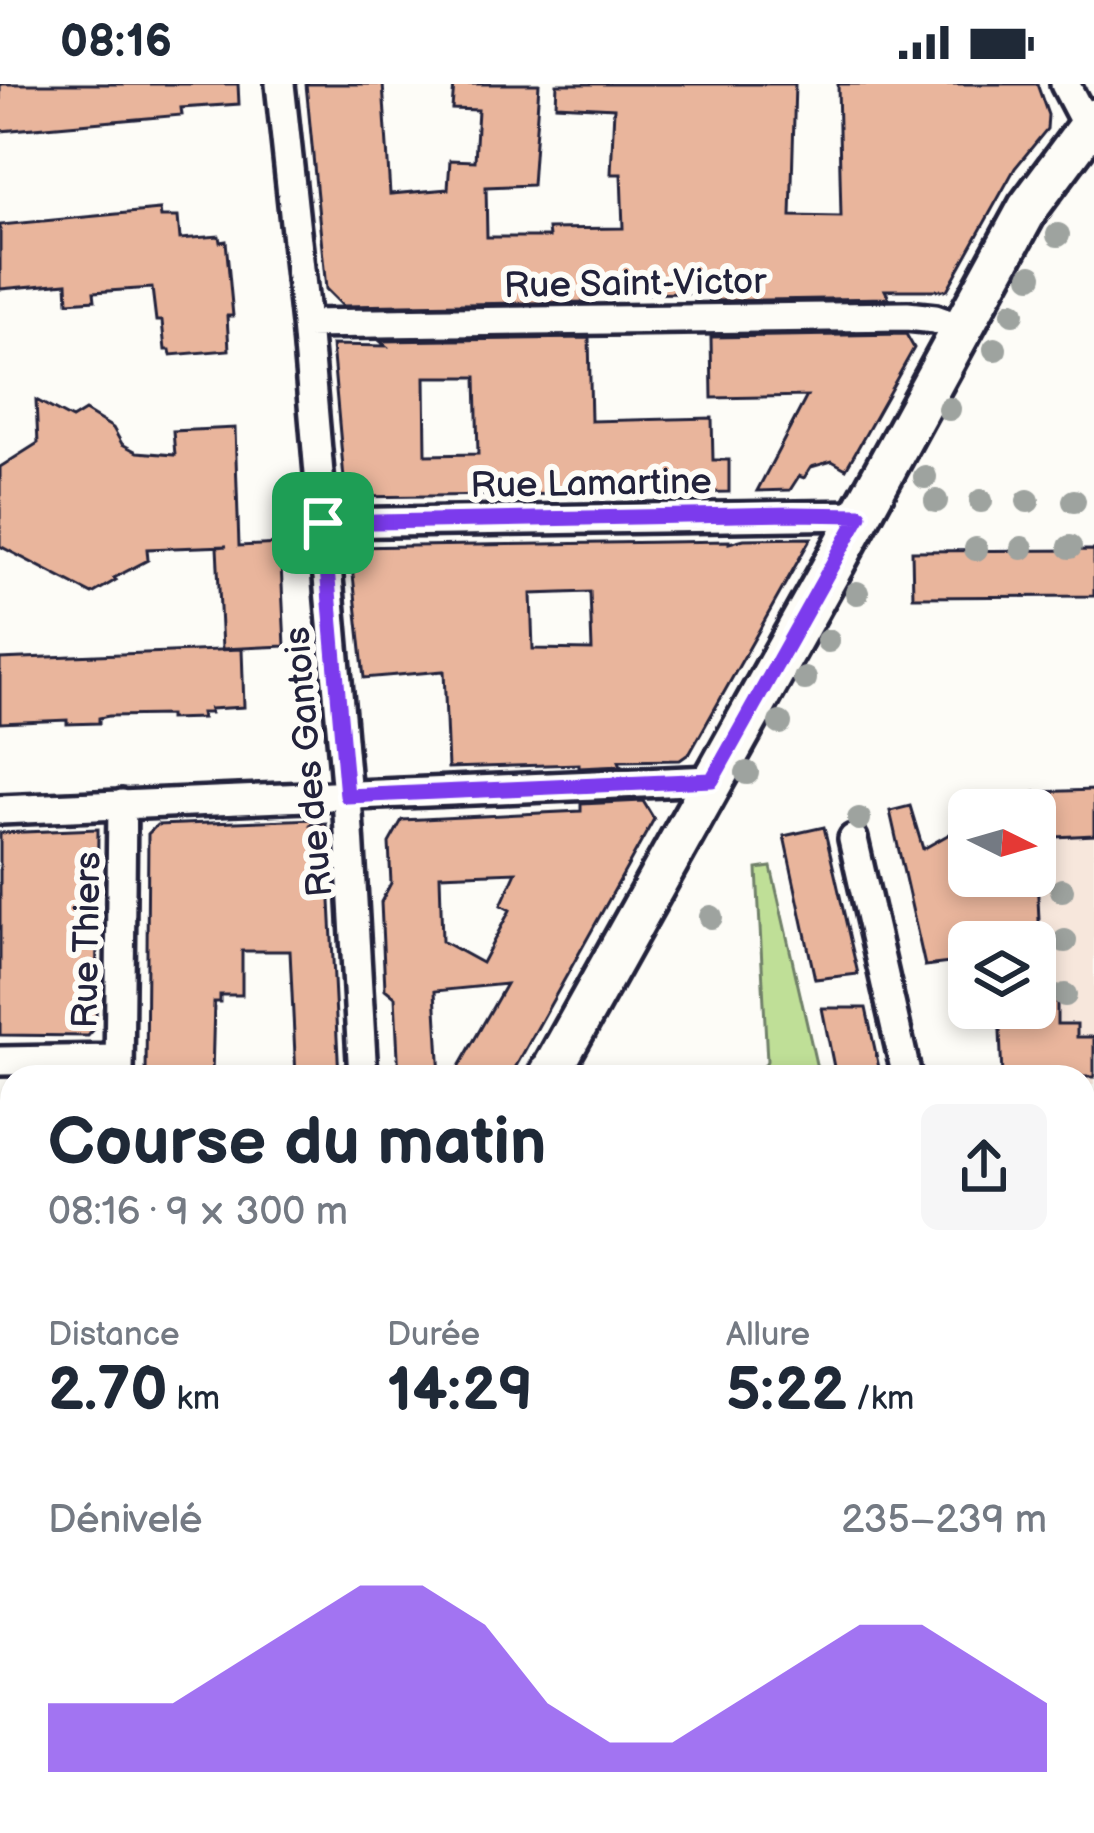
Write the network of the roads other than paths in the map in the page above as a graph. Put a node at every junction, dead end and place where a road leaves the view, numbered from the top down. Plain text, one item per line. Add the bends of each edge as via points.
1 (280, 84) edge
2 (1065, 84) edge
3 (1091, 122) edge
4 (306, 324) junction
5 (963, 329) junction
6 (860, 515) junction
7 (323, 523) junction
8 (712, 780) junction
9 (347, 796) junction
10 (122, 804) junction
11 (0, 810) edge
12 (853, 839) dead end
13 (0, 1061) edge
14 (68, 1065) edge
15 (119, 1065) edge
16 (362, 1065) edge
17 (555, 1065) edge
18 (904, 1065) edge

1 - 4 street, Rue des Gantois
2 - 3 street
3 - 5 street via 1038,190
4 - 5 street, Rue Saint-Victor via 907,316
4 - 7 street, Rue des Gantois
5 - 6 street
6 - 7 street, Rue Lamartine
6 - 8 street
7 - 9 street, Rue des Gantois
8 - 9 street
8 - 17 street
9 - 10 street
9 - 16 street, Rue des Gantois
10 - 11 street
10 - 15 street, Rue Thiers
12 - 18 street
13 - 14 street

